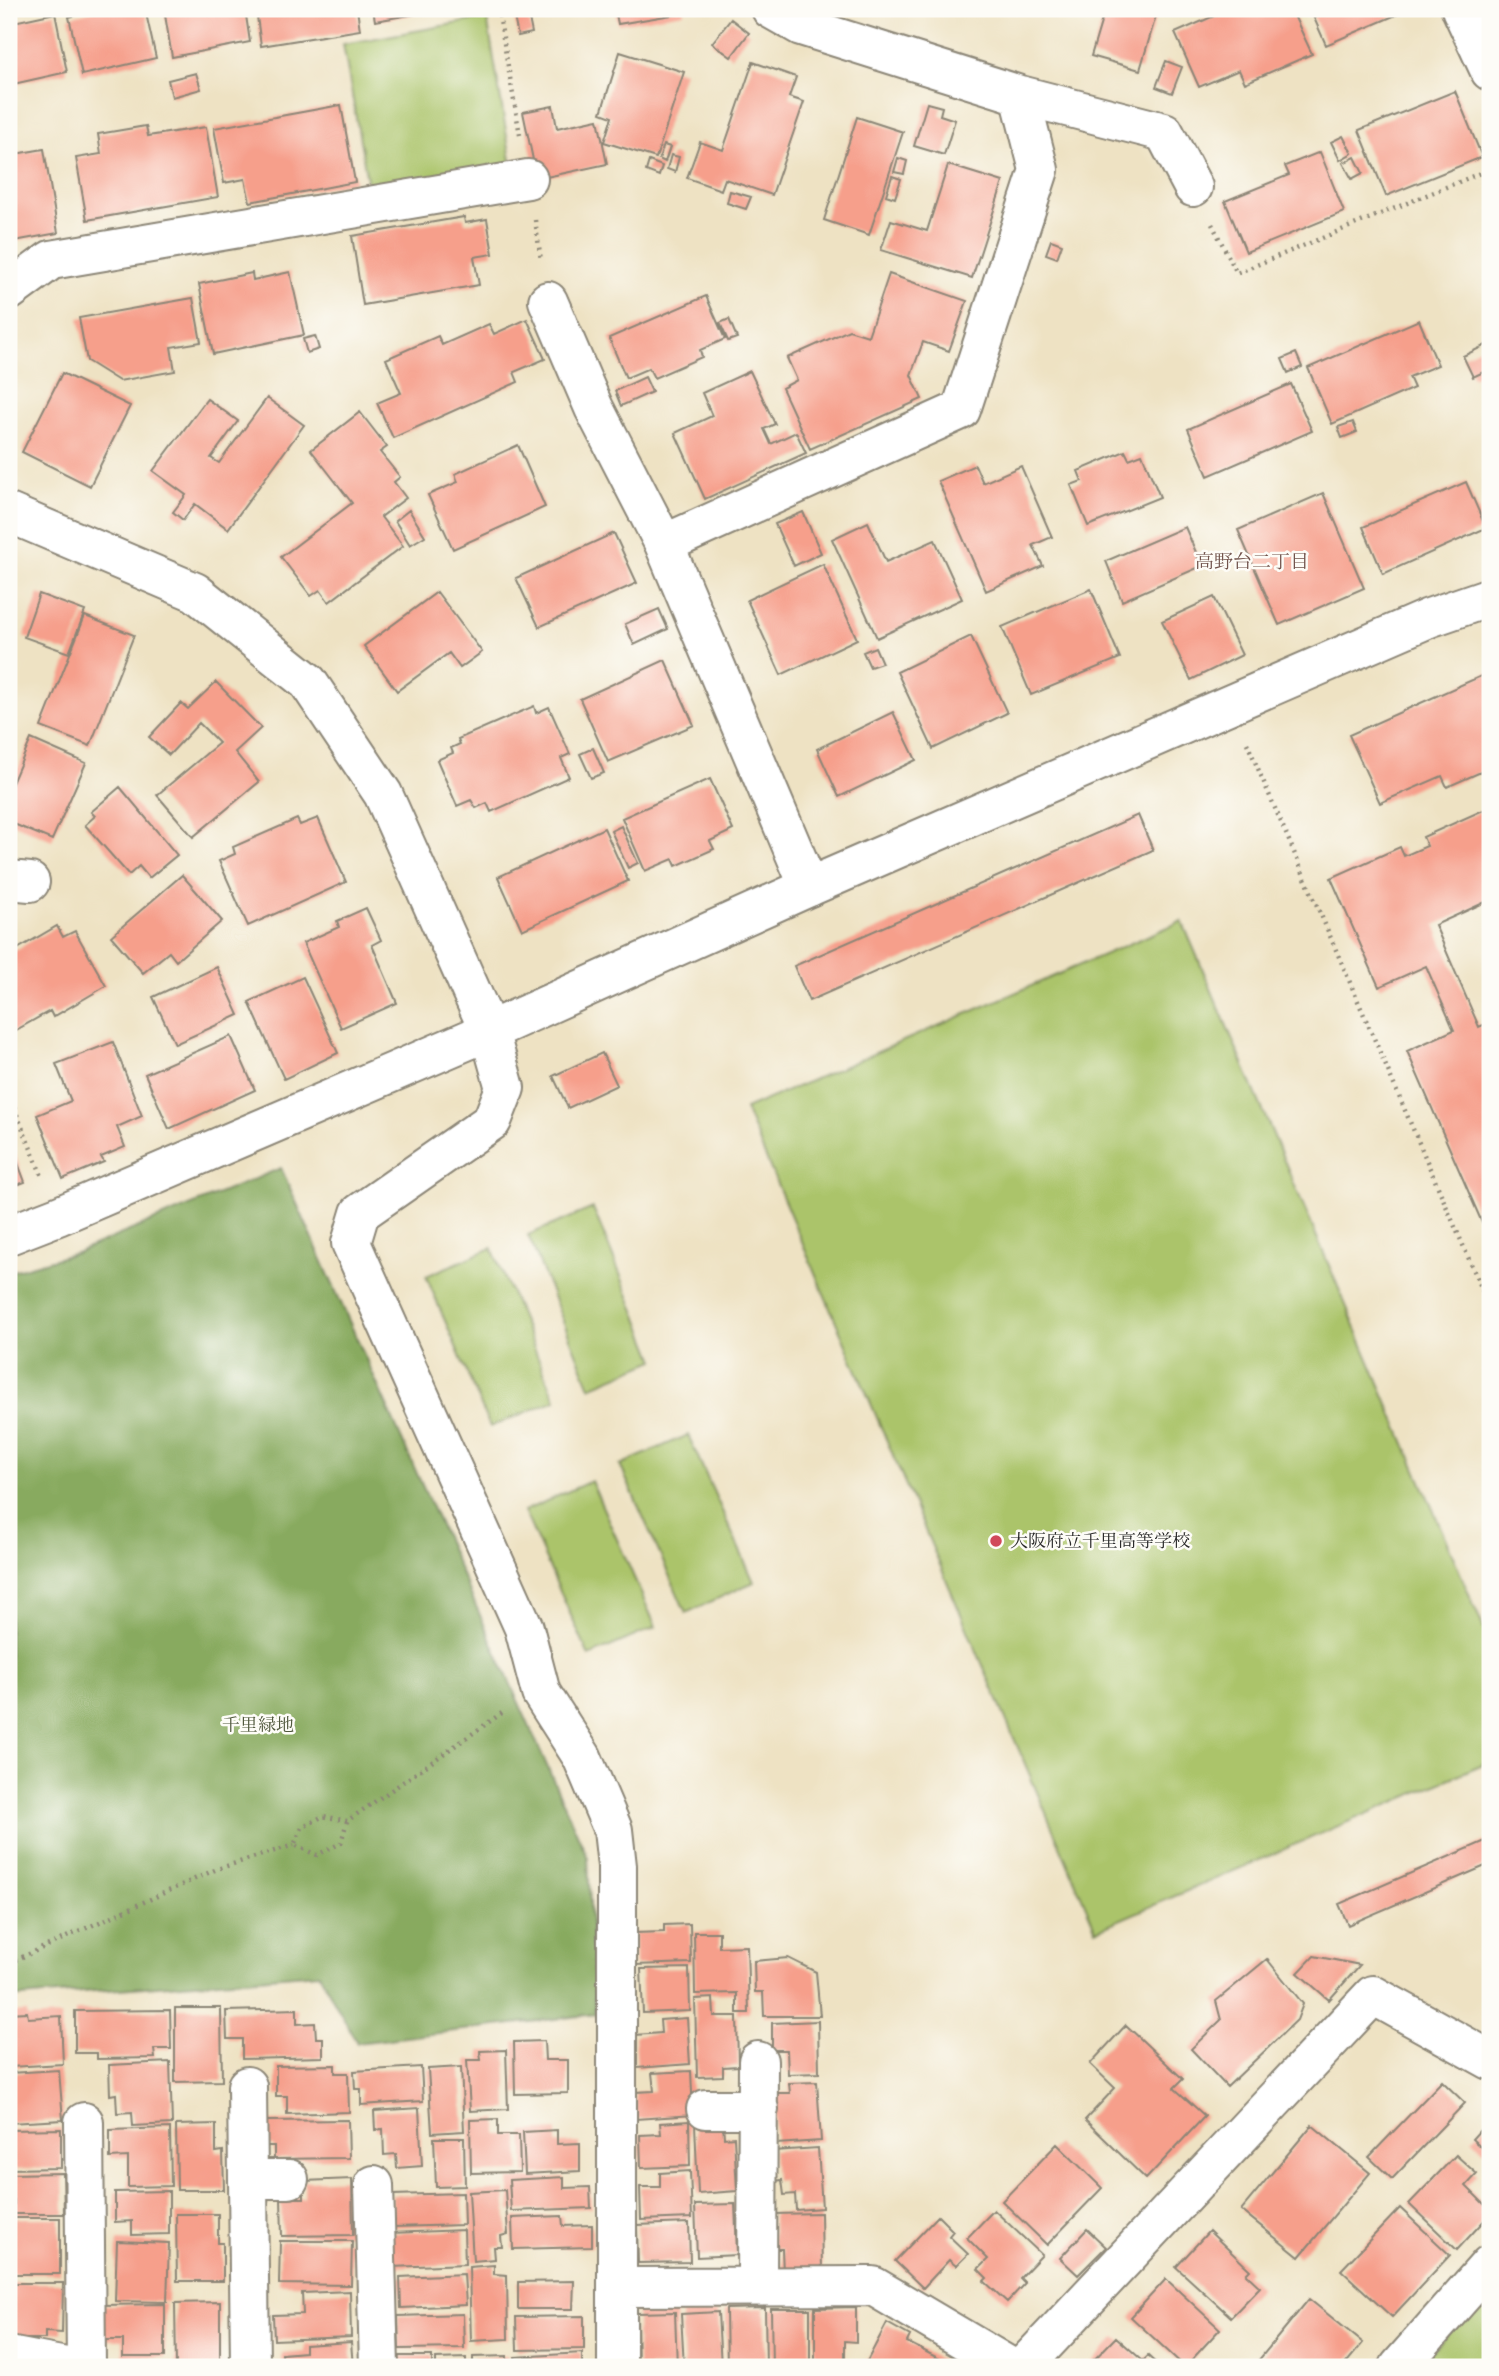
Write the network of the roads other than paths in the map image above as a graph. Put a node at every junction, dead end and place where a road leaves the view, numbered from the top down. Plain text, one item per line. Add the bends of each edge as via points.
1 (771, 9) edge
2 (1461, 9) edge
3 (1490, 71) edge
4 (1020, 95) junction
5 (528, 179) road end
6 (1193, 187) road end
7 (9, 291) edge
8 (548, 301) road end
9 (9, 513) edge
10 (664, 544) junction
11 (1490, 597) edge
12 (809, 887) junction
13 (489, 1031) junction
14 (9, 1235) edge
15 (1490, 2060) edge
16 (758, 2061) dead end
17 (247, 2086) dead end
18 (706, 2109) dead end
19 (758, 2109) junction
20 (85, 2122) dead end
21 (248, 2179) junction
22 (289, 2179) dead end
23 (374, 2185) dead end
24 (1490, 2264) edge
25 (757, 2286) junction
26 (619, 2287) junction
27 (9, 2356) edge
28 (66, 2367) edge
29 (86, 2367) edge
30 (250, 2367) edge
31 (379, 2367) edge
32 (617, 2367) edge
33 (1010, 2367) edge
34 (1023, 2367) edge
35 (1399, 2367) edge

1 - 4 street via 801,26
2 - 3 street
4 - 6 street via 1164,132
4 - 10 street via 1040,170 961,410
5 - 7 street via 51,260
8 - 10 street via 594,408
9 - 13 street via 195,592 308,682 383,794
10 - 12 street
11 - 12 street via 1429,618
12 - 13 street
13 - 14 street
13 - 26 street via 505,1088 492,1121 360,1213 351,1243 524,1628 541,1693 582,1757 613,1830 617,1866
15 - 34 street via 1373,1995
16 - 19 street
17 - 21 street
18 - 19 street
19 - 25 street
20 - 29 street
21 - 22 street
21 - 30 street
23 - 31 street
24 - 35 street
25 - 26 street
25 - 33 street via 873,2286
26 - 32 street
27 - 28 street

